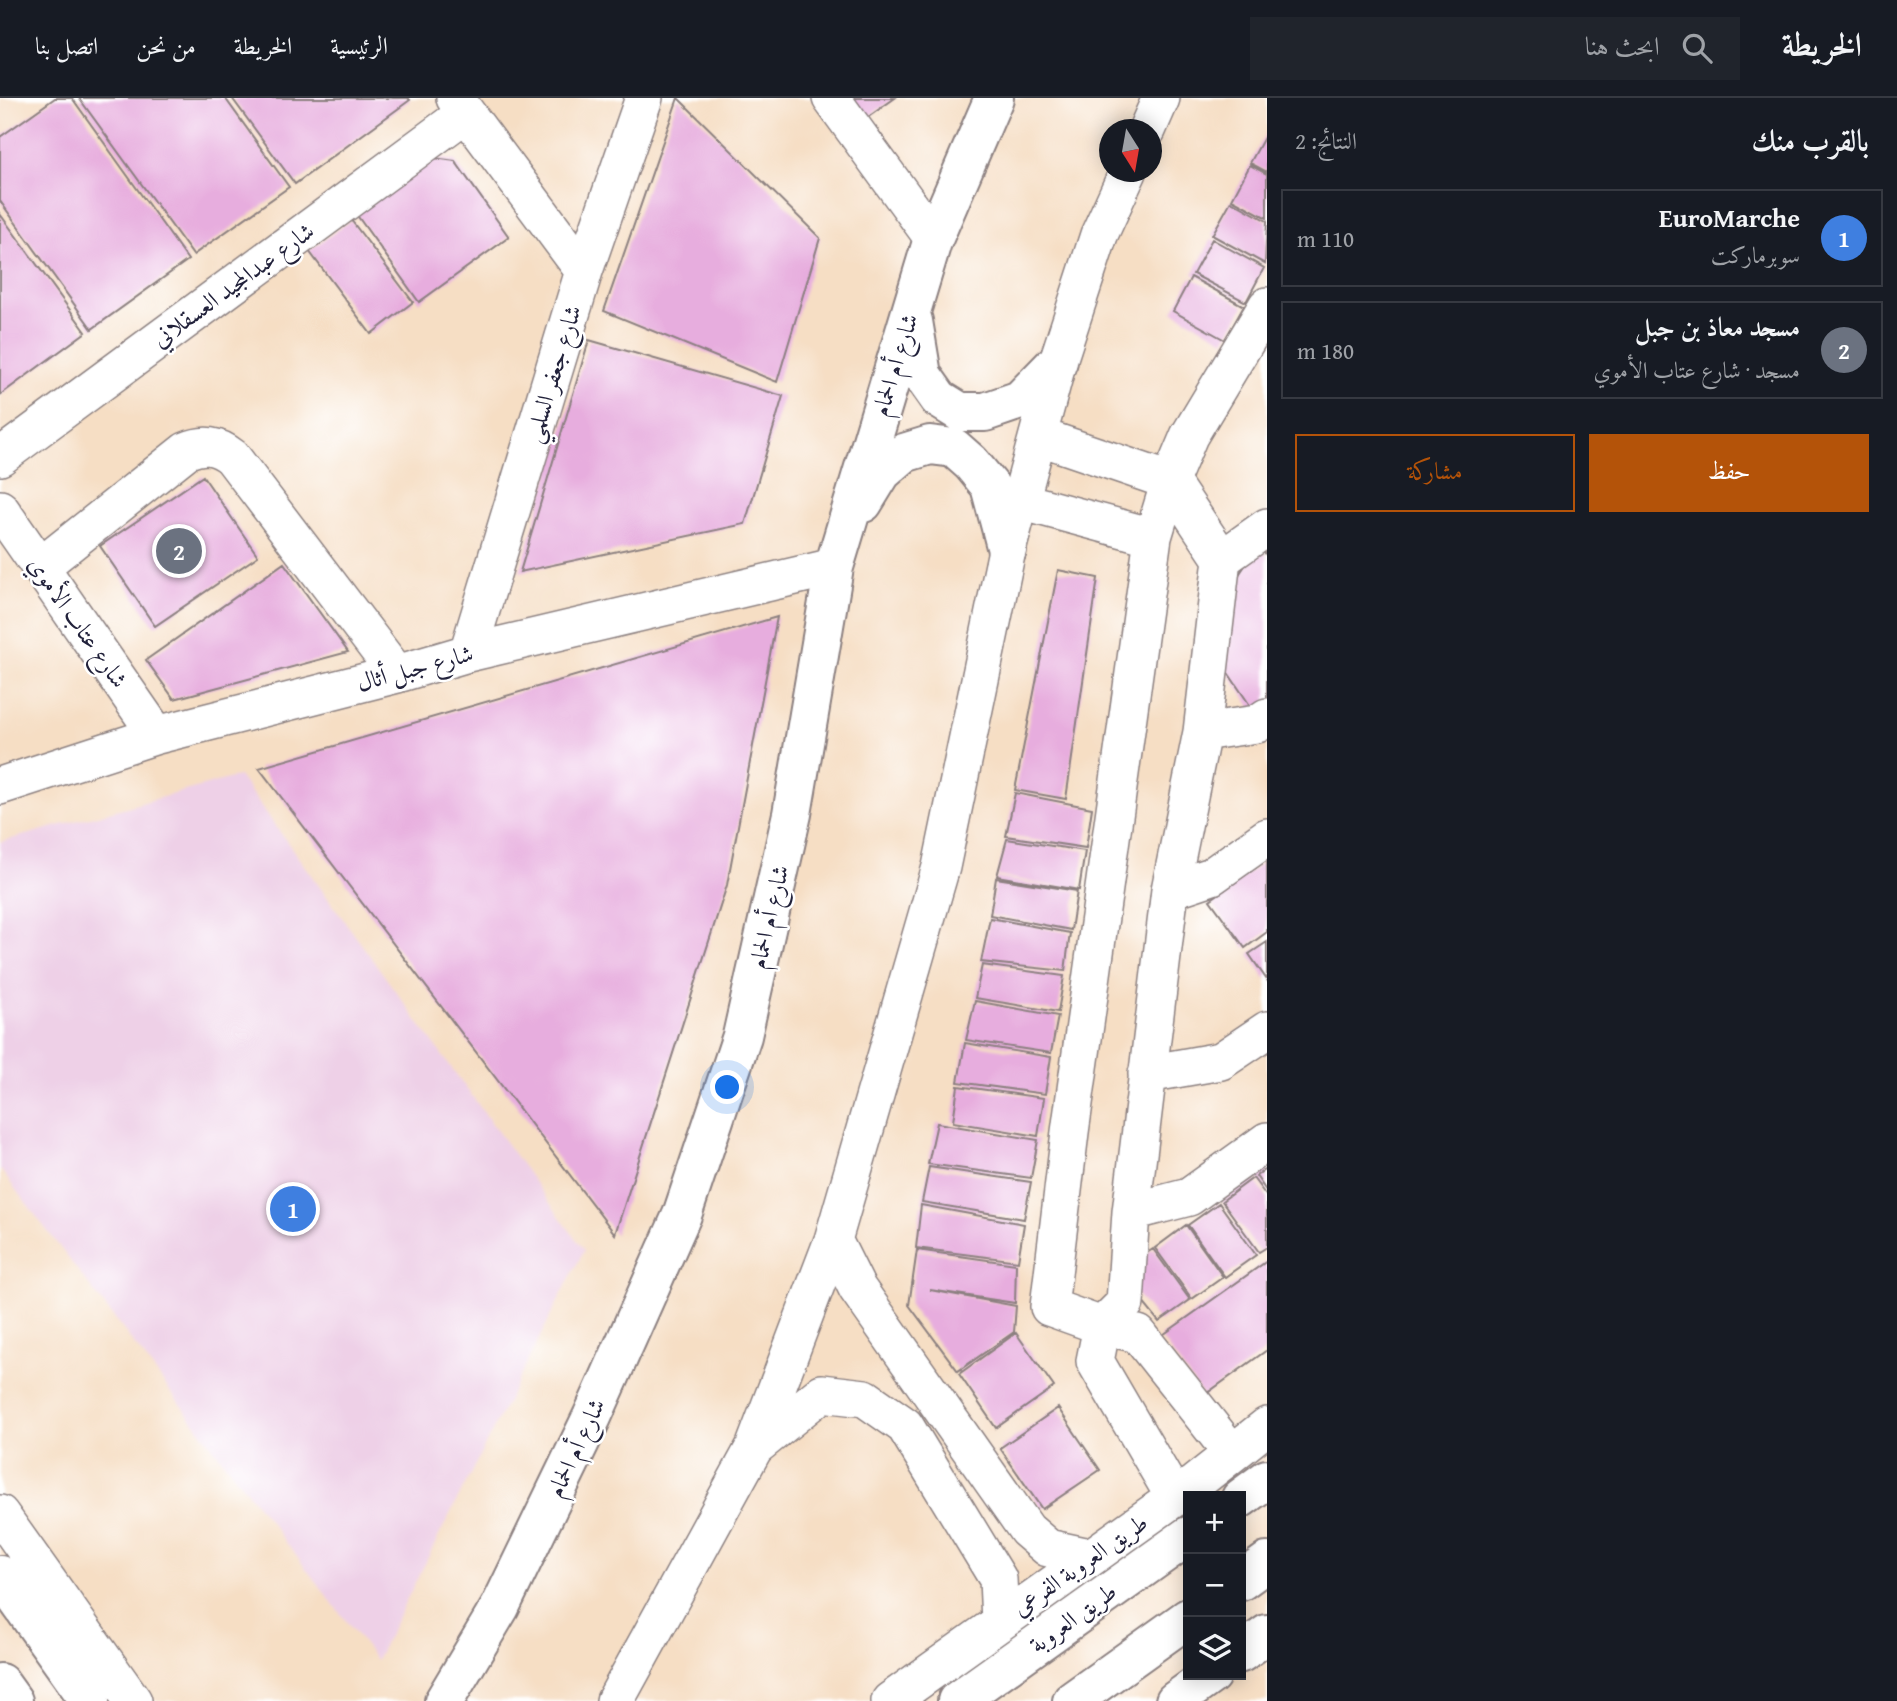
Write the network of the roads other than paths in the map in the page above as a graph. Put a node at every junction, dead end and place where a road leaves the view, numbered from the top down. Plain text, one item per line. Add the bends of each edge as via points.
1 (644, 98) edge
2 (831, 98) edge
3 (994, 98) edge
4 (1161, 98) edge
5 (460, 106) edge
6 (1152, 119) edge
7 (1123, 182) edge
8 (933, 238) junction
9 (584, 271) junction
10 (1267, 306) edge
11 (912, 308) junction
12 (1058, 361) junction
13 (1038, 436) junction
14 (0, 457) edge
15 (1170, 481) junction
16 (1020, 501) junction
17 (0, 509) edge
18 (847, 525) junction
19 (1267, 527) edge
20 (1153, 537) junction
21 (1007, 550) junction
22 (1222, 559) junction
23 (40, 567) junction
24 (834, 567) junction
25 (468, 653) junction
26 (397, 674) junction
27 (1267, 717) edge
28 (1202, 732) junction
29 (157, 735) junction
30 (0, 786) edge
31 (1267, 837) edge
32 (1170, 890) junction
33 (1267, 1030) edge
34 (1147, 1074) junction
35 (1267, 1141) edge
36 (1131, 1212) junction
37 (833, 1240) junction
38 (1102, 1326) junction
39 (1267, 1426) edge
40 (754, 1448) junction
41 (1232, 1453) junction
42 (1267, 1479) edge
43 (1246, 1494) edge
44 (1175, 1498) junction
45 (0, 1514) edge
46 (1183, 1540) edge
47 (1090, 1557) junction
48 (1267, 1562) edge
49 (0, 1575) edge
50 (1246, 1577) edge
51 (1000, 1621) junction
52 (1183, 1622) edge
53 (1267, 1634) edge
54 (1246, 1649) edge
55 (1204, 1680) edge
56 (0, 1682) edge
57 (13, 1701) edge
58 (90, 1701) edge
59 (133, 1701) edge
60 (444, 1701) edge
61 (615, 1701) edge
62 (890, 1701) edge
63 (957, 1701) edge
64 (1072, 1701) edge
65 (1174, 1701) edge

1 - 9 street, شارع جعفر السلمي
2 - 8 street
3 - 8 main road, شارع أم الحمام
4 - 6 street
5 - 9 street
5 - 14 street, شارع عبدالمجيد العسقلاني
7 - 12 street via 1099,235
8 - 11 main road, شارع أم الحمام
9 - 25 street, شارع جعفر السلمي
10 - 15 street via 1189,436
11 - 12 main road via 922,375 939,399 960,412 985,412 1020,400
11 - 18 main road, شارع أم الحمام
12 - 13 street
13 - 15 street
13 - 16 street
15 - 20 street
15 - 22 street
16 - 20 street
16 - 21 street
17 - 23 street, شارع عتاب الأموي
18 - 21 main road via 882,472 904,453 930,445 954,448 990,486
18 - 24 main road, شارع أم الحمام
19 - 22 street
20 - 38 street via 1049,1307
21 - 37 street via 942,867
22 - 28 street
23 - 26 street via 186,451 198,445 222,449
23 - 29 street, شارع عتاب الأموي
24 - 25 street, شارع جبل أثال
24 - 60 main road, شارع أم الحمام via 792,814 742,1036 682,1215 500,1607
25 - 26 street, شارع جبل أثال
26 - 29 street, شارع جبل أثال
27 - 28 street via 1257,724
28 - 32 street
29 - 30 street, شارع جبل أثال
31 - 32 street via 1212,877
32 - 34 street
33 - 34 street via 1221,1062
34 - 36 street
35 - 36 street via 1189,1197
36 - 38 street via 1125,1303
37 - 40 street
37 - 47 street via 857,1288 1027,1530 1048,1548
38 - 41 street via 1138,1334
38 - 44 street via 1095,1361
39 - 41 street, طريق العروبة الفرعي
40 - 51 street via 822,1394 865,1398 905,1426 998,1579
40 - 61 street
41 - 44 street, طريق العروبة الفرعي
42 - 43 main road
44 - 47 street, طريق العروبة الفرعي
45 - 59 street
46 - 63 main road, طريق العروبة
47 - 51 street, طريق العروبة الفرعي
48 - 50 main road
49 - 58 main road
51 - 62 street, طريق العروبة الفرعي
52 - 64 main road
53 - 54 main road
55 - 65 main road
56 - 57 main road

